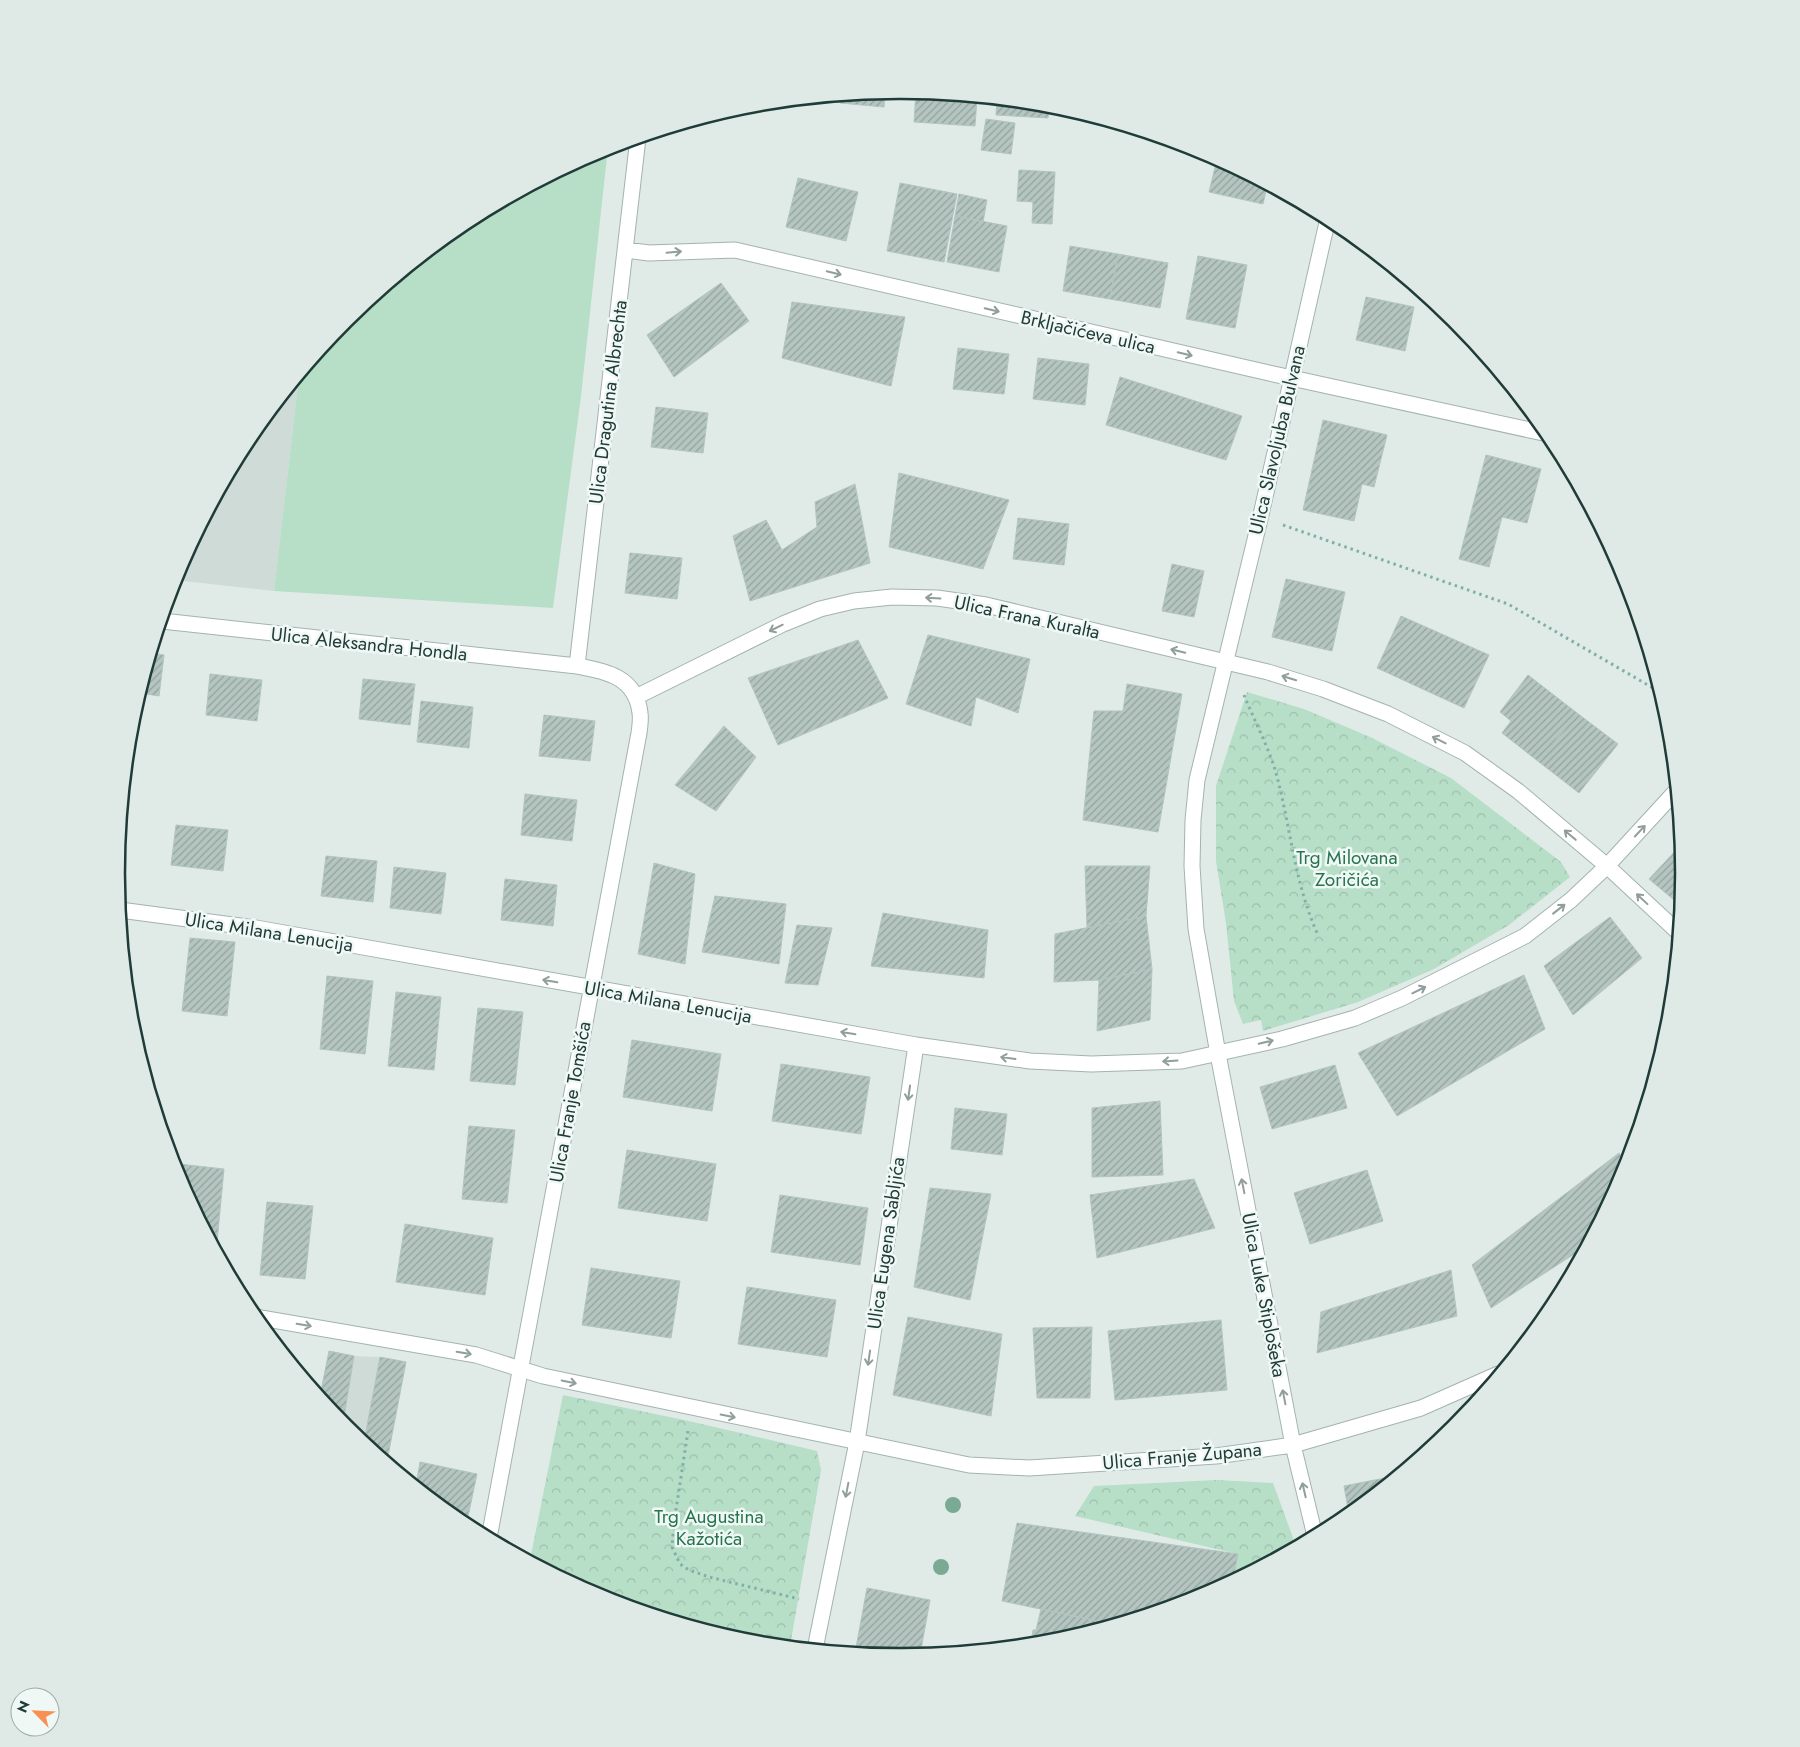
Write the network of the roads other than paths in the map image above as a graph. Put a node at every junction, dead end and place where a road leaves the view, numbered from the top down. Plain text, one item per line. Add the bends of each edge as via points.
1 (637, 145) edge
2 (1326, 227) edge
3 (626, 250) junction
4 (1292, 378) junction
5 (1536, 431) edge
6 (167, 622) edge
7 (1225, 662) junction
8 (577, 666) junction
9 (636, 697) junction
10 (1671, 798) edge
11 (1607, 866) junction
12 (126, 911) edge
13 (1673, 927) edge
14 (591, 988) junction
15 (916, 1045) junction
16 (1218, 1054) junction
17 (266, 1319) edge
18 (522, 1370) junction
19 (1486, 1379) edge
20 (857, 1442) junction
21 (1293, 1445) junction
22 (1313, 1528) edge
23 (490, 1530) edge
24 (816, 1644) edge

1 - 3 street, Ulica Dragutina Albrechta
2 - 4 street, Ulica Slavoljuba Bulvana
3 -> 4 street, Brkljačićeva ulica via 656,253 735,250
3 - 8 street, Ulica Dragutina Albrechta
4 - 5 street, Brkljačićeva ulica
4 - 7 street, Ulica Slavoljuba Bulvana
6 - 8 street, Ulica Aleksandra Hondla
7 -> 9 street, Ulica Frana Kuralta via 986,605 937,598 892,597 820,609
11 -> 7 street via 1518,791 1465,753 1388,714 1323,689
7 - 16 street via 1197,780 1192,866 1196,929
8 - 9 street via 603,670 627,685
9 - 14 street, Ulica Franje Tomšića via 640,713 639,733
11 -> 10 street
13 -> 11 street
16 -> 11 street via 1355,1018 1420,990 1525,936
14 -> 12 street, Ulica Milana Lenucija via 256,928
15 -> 14 street, Ulica Milana Lenucija
14 - 18 street, Ulica Franje Tomšića
16 -> 15 street, Ulica Milana Lenucija via 1182,1060 1091,1064 1030,1061
15 -> 20 street, Ulica Eugena Sabljića
21 -> 16 street, Ulica Luke Stiplošeka
17 -> 18 street via 476,1355
18 -> 20 street
18 - 23 street
19 - 21 street, Ulica Franje Župana via 1421,1408
20 - 21 street, Ulica Franje Župana via 969,1465 1029,1468 1216,1456
20 -> 24 street
22 -> 21 street, Ulica Luke Stiplošeka

